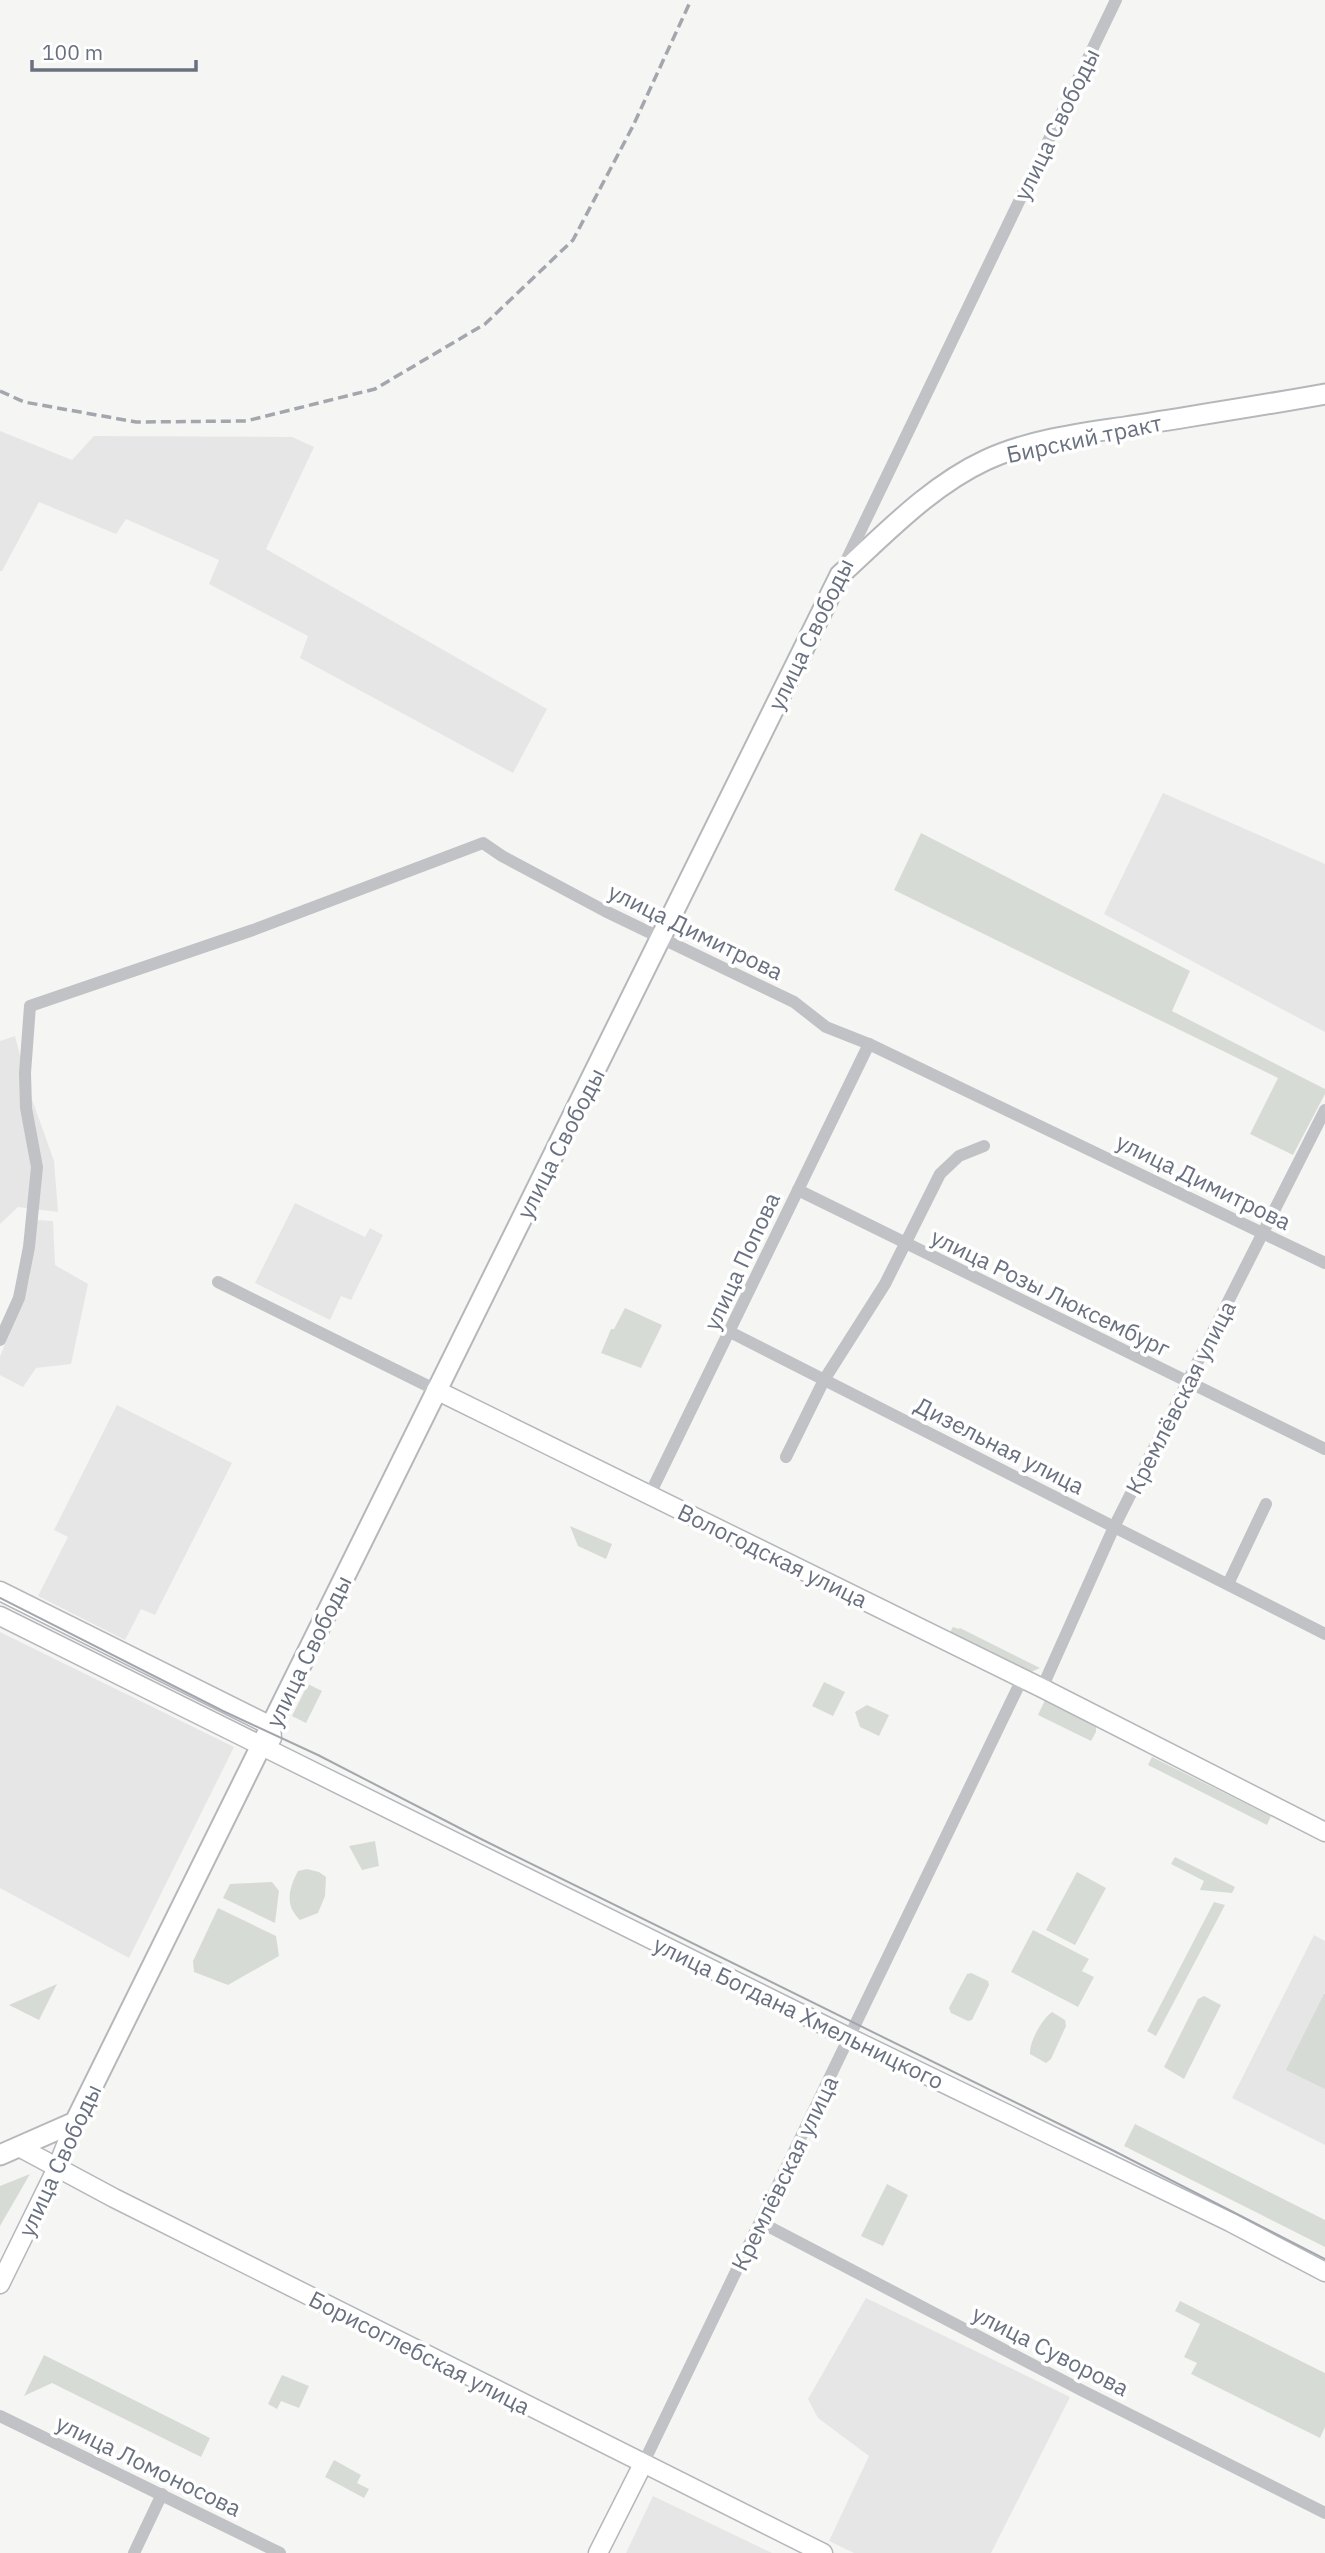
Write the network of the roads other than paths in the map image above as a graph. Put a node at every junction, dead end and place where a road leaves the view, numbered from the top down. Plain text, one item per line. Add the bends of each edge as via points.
1 (1116, 0) edge
2 (1325, 394) edge
3 (840, 575) junction
4 (662, 939) junction
5 (869, 1044) junction
6 (1325, 1110) edge
7 (984, 1146) dead end
8 (798, 1190) junction
9 (1265, 1233) junction
10 (905, 1243) junction
11 (1325, 1263) edge
12 (218, 1282) dead end
13 (730, 1332) junction
14 (0, 1340) edge
15 (824, 1380) junction
16 (1188, 1383) junction
17 (436, 1390) junction
18 (1325, 1449) edge
19 (786, 1457) dead end
20 (650, 1494) junction
21 (1266, 1504) dead end
22 (1114, 1527) junction
23 (1228, 1584) junction
24 (0, 1591) edge
25 (0, 1616) edge
26 (1325, 1634) edge
27 (1022, 1679) junction
28 (1042, 1688) junction
29 (271, 1726) junction
30 (267, 1749) junction
31 (1325, 1832) edge
32 (850, 2038) junction
33 (75, 2122) junction
34 (19, 2147) junction
35 (0, 2155) edge
36 (57, 2168) junction
37 (760, 2222) junction
38 (1325, 2272) edge
39 (0, 2284) edge
40 (0, 2416) edge
41 (643, 2464) junction
42 (162, 2494) junction
43 (1325, 2513) edge
44 (134, 2553) edge
45 (280, 2553) edge
46 (598, 2553) edge
47 (822, 2553) edge

1 - 3 street, улица Свободы
2 - 3 main road, Бирский тракт via 1013,449 947,482
3 - 4 main road, улица Свободы
4 - 5 street, улица Димитрова via 794,1002 826,1027
4 - 14 street, улица Димитрова via 483,843 253,930 30,1006 26,1108 37,1167 19,1298
4 - 17 main road, улица Свободы
5 - 8 street, улица Попова
5 - 9 street, улица Димитрова
6 - 9 street, Кремлёвская улица
7 - 10 street via 960,1156 940,1174
8 - 10 street, улица Розы Люксембург
8 - 13 street, улица Попова
9 - 11 street, улица Димитрова
9 - 16 street, Кремлёвская улица
10 - 15 street via 885,1284
10 - 16 street, улица Розы Люксембург
12 - 17 street, Вологодская улица
13 - 15 street, Дизельная улица
13 - 20 street, улица Попова
15 - 19 street
15 - 22 street, Дизельная улица
16 - 18 street, улица Розы Люксембург
16 - 22 street, Кремлёвская улица
17 - 20 main road, Вологодская улица
17 - 29 main road, улица Свободы
20 - 27 main road, Вологодская улица
21 - 23 street
22 - 23 street, Дизельная улица
22 - 28 street, Кремлёвская улица
23 - 26 street, Дизельная улица
24 - 29 main road
25 - 30 main road, улица Богдана Хмельницкого
27 - 28 main road, Вологодская улица
27 - 32 street, Кремлёвская улица
28 - 31 main road, Вологодская улица
29 - 30 main road, улица Свободы
30 - 32 main road, улица Богдана Хмельницкого
30 - 33 main road, улица Свободы
32 - 37 street, Кремлёвская улица
32 - 38 main road, улица Богдана Хмельницкого
33 - 34 main road
33 - 36 main road, улица Свободы
34 - 35 main road
34 - 36 main road, Борисоглебская улица
36 - 39 main road, улица Свободы
36 - 41 main road, Борисоглебская улица
37 - 41 street, Кремлёвская улица
37 - 43 street, улица Суворова
40 - 42 street, улица Ломоносова
41 - 46 main road, Кремлёвская улица
41 - 47 main road, Борисоглебская улица
42 - 44 street
42 - 45 street, улица Ломоносова

